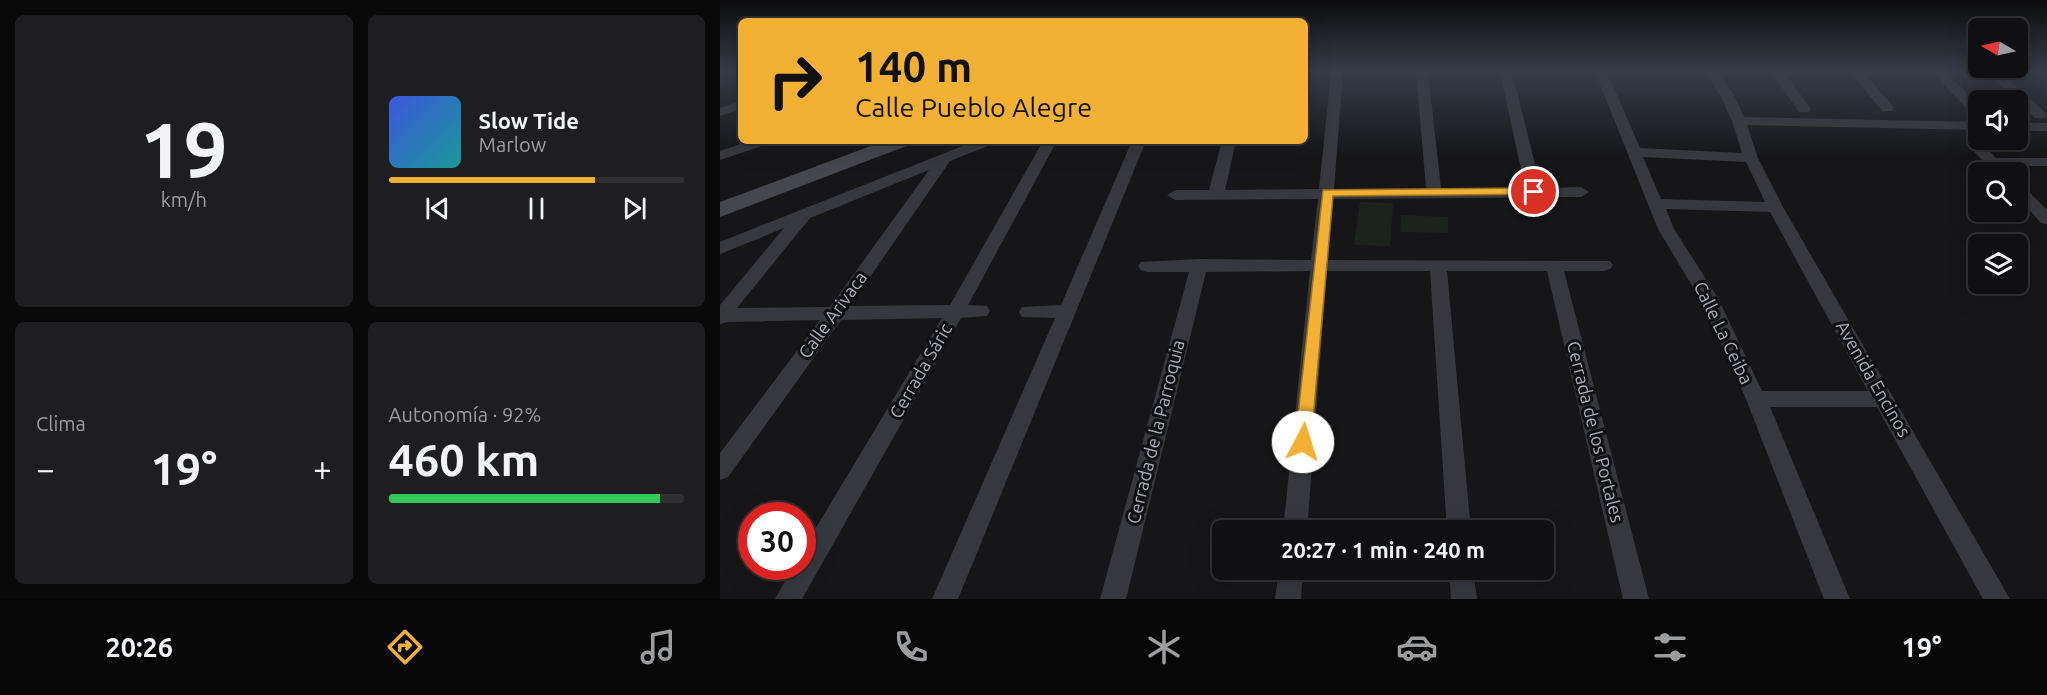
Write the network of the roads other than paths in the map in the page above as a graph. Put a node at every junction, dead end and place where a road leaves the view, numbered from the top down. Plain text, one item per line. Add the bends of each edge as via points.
1 (1335, 100) edge
2 (1425, 100) edge
3 (1513, 100) edge
4 (1614, 100) edge
5 (1729, 100) edge
6 (1796, 100) edge
7 (1880, 100) edge
8 (2023, 100) edge
9 (738, 106) edge
10 (1887, 108) dead end
11 (1803, 110) dead end
12 (720, 112) edge
13 (2040, 115) dead end
14 (1739, 121) junction
15 (1968, 126) edge
16 (2028, 127) edge
17 (2047, 128) edge
18 (754, 144) edge
19 (847, 144) edge
20 (894, 144) edge
21 (980, 144) edge
22 (1048, 144) edge
23 (1138, 144) edge
24 (1228, 144) edge
25 (1980, 150) edge
26 (1635, 152) junction
27 (720, 156) edge
28 (945, 158) junction
29 (1751, 158) junction
30 (1992, 162) edge
31 (2047, 162) edge
32 (2028, 164) edge
33 (720, 191) edge
34 (1327, 192) junction
35 (1434, 192) junction
36 (1534, 192) junction
37 (1581, 192) dead end
38 (1216, 194) junction
39 (1175, 195) dead end
40 (2028, 199) edge
41 (1657, 204) junction
42 (1775, 207) junction
43 (720, 210) edge
44 (804, 214) junction
45 (2047, 219) edge
46 (720, 248) edge
47 (1320, 264) junction
48 (1199, 265) junction
49 (1554, 265) junction
50 (1604, 265) dead end
51 (1147, 266) dead end
52 (1438, 266) junction
53 (956, 310) junction
54 (981, 310) dead end
55 (837, 311) junction
56 (1066, 311) junction
57 (1028, 312) dead end
58 (721, 315) edge
59 (1756, 399) junction
60 (1884, 399) junction
61 (720, 470) edge
62 (1296, 520) edge
63 (1457, 520) edge
64 (1290, 580) edge
65 (1462, 580) edge
66 (788, 599) edge
67 (945, 599) edge
68 (1113, 599) edge
69 (1288, 599) edge
70 (1464, 599) edge
71 (1636, 599) edge
72 (1837, 599) edge
73 (1997, 599) edge

1 - 34 street
2 - 35 street
3 - 36 street
4 - 26 street, Calle La Ceiba
5 - 14 street, Avenida Encinos
6 - 11 street
7 - 10 street
8 - 13 street
9 - 12 street
14 - 15 street
14 - 29 street, Avenida Encinos
16 - 17 street
18 - 27 street
19 - 33 street
20 - 43 street
21 - 28 street
22 - 53 street, Cerrada Sáric
23 - 56 street
24 - 38 street
25 - 30 street
26 - 29 street
26 - 41 street, Calle La Ceiba
28 - 44 street
28 - 55 street, Calle Arivaca
29 - 42 street, Avenida Encinos
31 - 32 street
34 - 35 street
34 - 38 street
34 - 47 street
35 - 36 street
36 - 37 street
38 - 39 street
40 - 45 street
41 - 42 street
41 - 59 street, Calle La Ceiba via 1666,229 1709,298
42 - 60 street, Avenida Encinos
44 - 46 street
44 - 58 street
47 - 48 street
47 - 52 street
47 - 62 street
48 - 51 street
48 - 68 street, Cerrada de la Parroquia
49 - 50 street
49 - 52 street
49 - 71 street, Cerrada de los Portales
52 - 63 street
53 - 54 street
53 - 55 street
53 - 66 street, Cerrada Sáric
55 - 58 street
55 - 61 street, Calle Arivaca
56 - 57 street
56 - 67 street
59 - 60 street
59 - 72 street, Calle La Ceiba
60 - 73 street, Avenida Encinos
64 - 69 street
65 - 70 street

